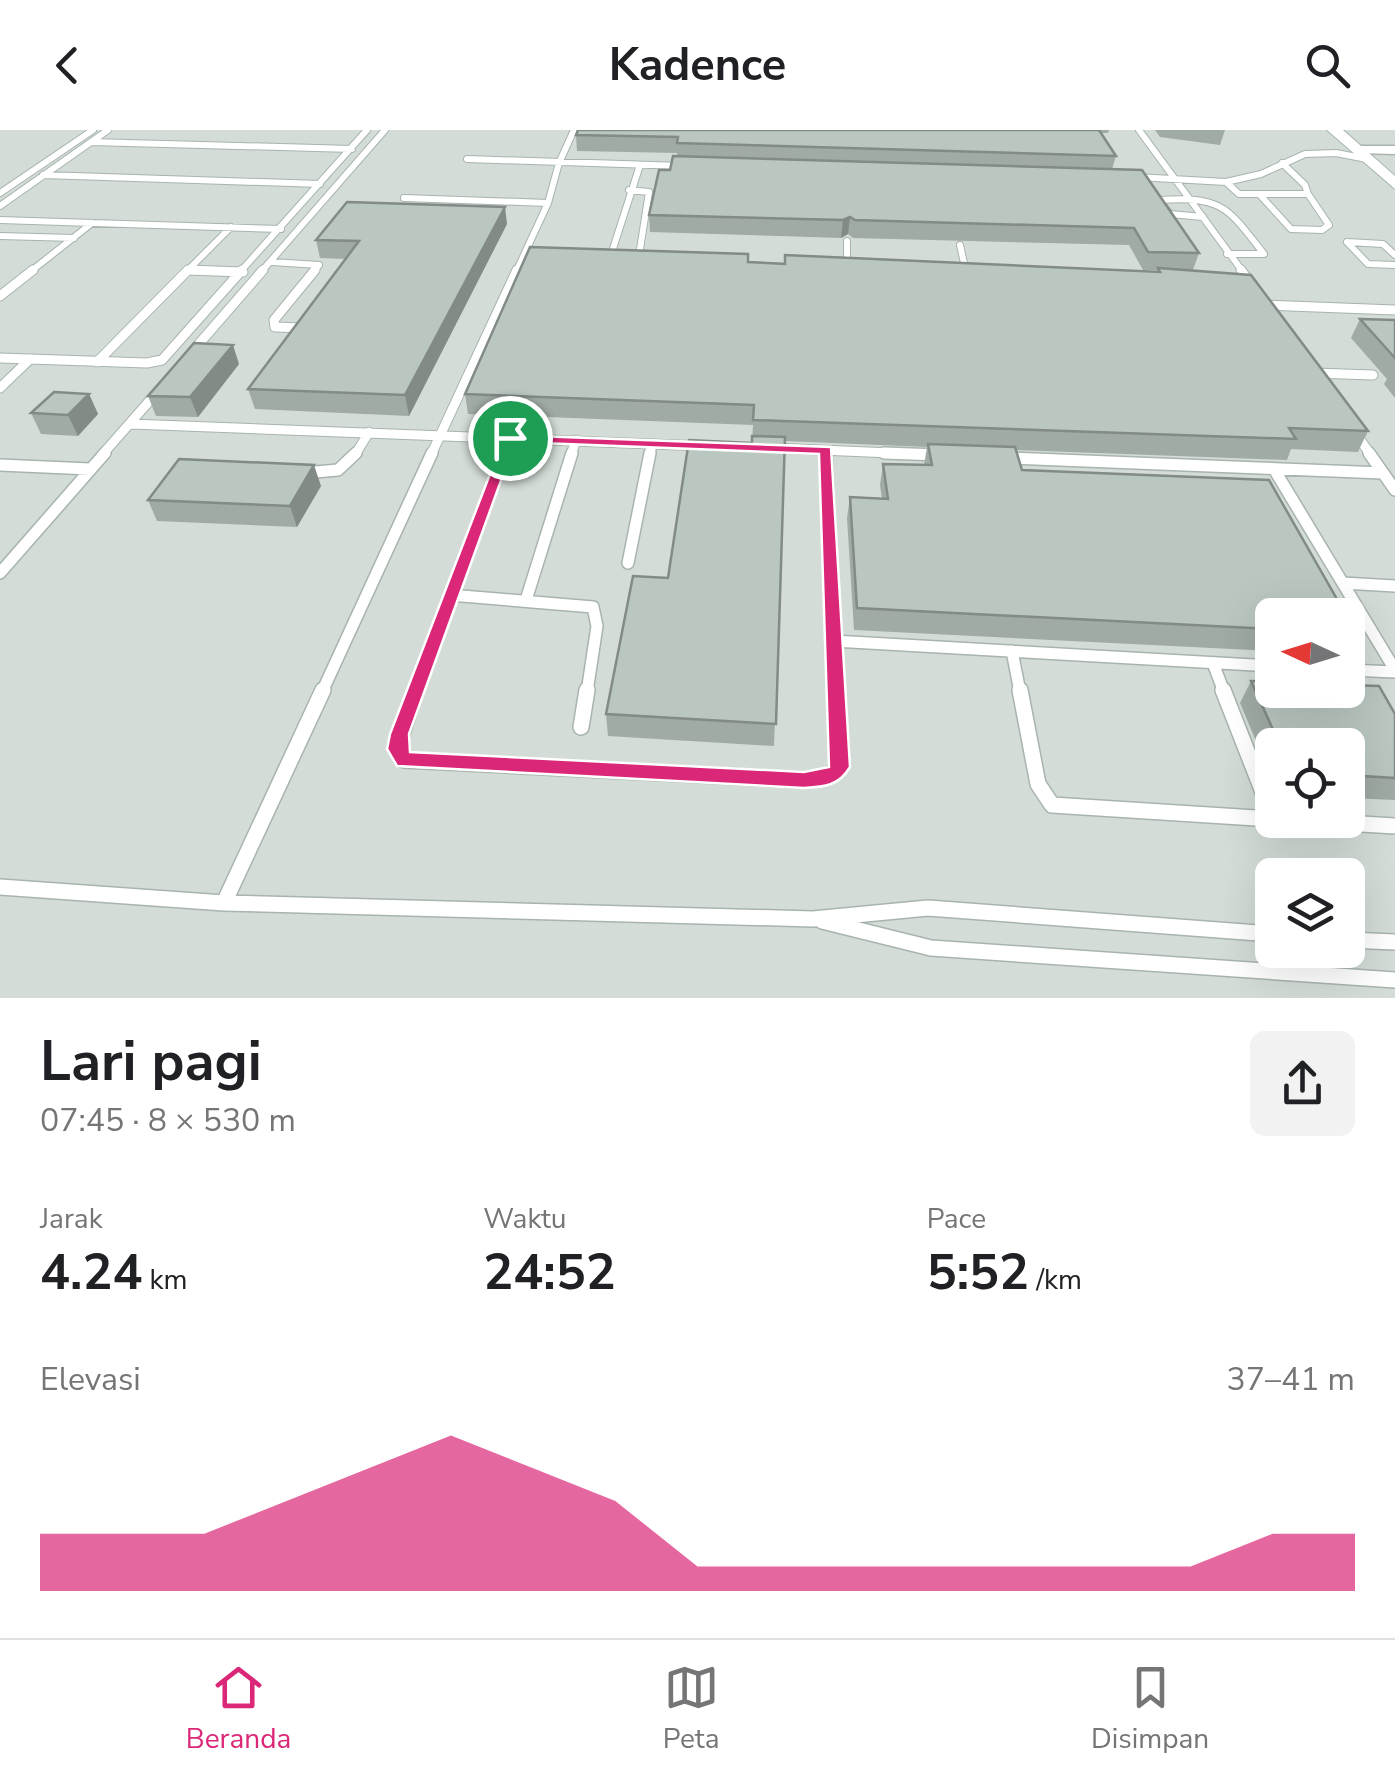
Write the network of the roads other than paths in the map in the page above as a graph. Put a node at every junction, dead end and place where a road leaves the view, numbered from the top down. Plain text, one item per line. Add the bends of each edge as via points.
1 (93, 130) edge
2 (108, 130) edge
3 (367, 130) edge
4 (385, 130) edge
5 (574, 130) edge
6 (1139, 130) edge
7 (1334, 130) edge
8 (1360, 130) edge
9 (90, 142) junction
10 (352, 149) junction
11 (1336, 153) junction
12 (1361, 154) junction
13 (1392, 155) edge
14 (467, 159) dead end
15 (559, 162) junction
16 (1282, 163) junction
17 (640, 165) junction
18 (699, 166) edge
19 (43, 176) junction
20 (1133, 177) edge
21 (1173, 178) junction
22 (1226, 182) junction
23 (320, 184) junction
24 (1395, 184) edge
25 (629, 190) junction
26 (0, 193) edge
27 (1308, 194) junction
28 (1260, 196) junction
29 (404, 198) dead end
30 (1189, 198) junction
31 (548, 204) junction
32 (0, 206) edge
33 (1202, 217) junction
34 (0, 220) edge
35 (92, 223) junction
36 (232, 227) junction
37 (282, 228) junction
38 (0, 236) edge
39 (74, 238) junction
40 (846, 242) dead end
41 (960, 244) dead end
42 (1227, 254) junction
43 (1395, 255) edge
44 (521, 258) junction
45 (539, 259) edge
46 (591, 260) edge
47 (609, 261) junction
48 (272, 262) junction
49 (638, 262) junction
50 (656, 263) edge
51 (1395, 265) edge
52 (831, 268) edge
53 (847, 268) junction
54 (867, 269) edge
55 (188, 270) junction
56 (243, 272) junction
57 (946, 272) edge
58 (966, 272) junction
59 (985, 272) edge
60 (1229, 280) edge
61 (1248, 281) junction
62 (0, 296) edge
63 (1266, 305) junction
64 (1395, 310) edge
65 (1276, 319) edge
66 (302, 328) edge
67 (0, 358) edge
68 (30, 360) junction
69 (1304, 360) edge
70 (97, 362) junction
71 (180, 364) edge
72 (1314, 373) junction
73 (1373, 375) dead end
74 (168, 379) edge
75 (1323, 386) edge
76 (0, 388) edge
77 (131, 424) junction
78 (1351, 428) edge
79 (369, 432) junction
80 (443, 434) junction
81 (510, 438) junction
82 (576, 440) junction
83 (652, 444) junction
84 (713, 446) edge
85 (750, 448) edge
86 (826, 450) junction
87 (962, 456) edge
88 (1001, 458) edge
89 (0, 465) edge
90 (90, 468) junction
91 (1274, 469) junction
92 (293, 472) edge
93 (1383, 474) junction
94 (1395, 490) edge
95 (628, 562) dead end
96 (0, 573) edge
97 (1343, 583) junction
98 (1395, 586) edge
99 (450, 595) junction
100 (526, 600) junction
101 (834, 641) junction
102 (1012, 651) junction
103 (1213, 663) junction
104 (1255, 665) edge
105 (1365, 670) edge
106 (1395, 671) edge
107 (580, 727) dead end
108 (1255, 773) edge
109 (1255, 816) edge
110 (1365, 824) edge
111 (1395, 826) edge
112 (0, 887) edge
113 (224, 903) junction
114 (814, 919) junction
115 (1255, 933) edge
116 (1365, 941) edge
117 (1395, 942) edge
118 (1395, 980) edge

1 - 26 lane
2 - 9 lane
3 - 10 lane
4 - 48 lane
5 - 15 lane
6 - 21 lane
7 - 12 street
8 - 13 street
9 - 10 lane
9 - 19 lane
10 - 23 lane
11 - 12 lane
11 - 12 lane
11 - 16 lane
12 - 13 street
12 - 24 street
14 - 15 lane
15 - 17 lane
15 - 31 lane
16 - 22 lane
16 - 27 lane
17 - 18 lane
17 - 25 lane
19 - 23 lane
19 - 32 lane
20 - 21 lane
21 - 22 lane
21 - 30 lane
22 - 28 lane via 1236,194
23 - 37 lane
25 - 47 lane
25 - 49 lane via 650,192
27 - 28 lane
27 - 28 lane via 1328,225 1322,230 1291,230
29 - 31 lane
30 - 33 lane
30 - 33 lane via 1159,202 1170,214
30 - 42 lane via 1226,206 1264,254
31 - 44 lane
33 - 42 lane
34 - 35 lane
35 - 36 lane
35 - 39 lane
36 - 37 lane
36 - 55 lane
37 - 56 lane
38 - 39 lane
39 - 62 lane
40 - 53 lane
41 - 58 lane
42 - 61 lane
43 - 51 lane via 1383,244 1347,242 1368,264
44 - 45 lane
44 - 80 lane
46 - 47 lane
47 - 49 lane
48 - 66 lane via 320,265 274,320 276,326
48 - 71 lane
49 - 50 lane
52 - 53 lane
53 - 54 lane
55 - 56 lane
55 - 70 lane
56 - 70 lane via 162,360
57 - 58 lane
58 - 59 lane
60 - 61 lane
61 - 63 lane
63 - 64 lane
63 - 65 lane
67 - 68 lane
68 - 70 lane
68 - 76 lane
69 - 72 lane
72 - 73 lane
72 - 75 lane
74 - 77 lane
77 - 79 lane
77 - 90 lane
78 - 93 lane
79 - 80 lane
79 - 92 lane via 348,466 330,474
80 - 81 lane
80 - 113 lane
81 - 82 lane
81 - 99 lane
82 - 83 lane
82 - 100 lane
83 - 84 lane
83 - 95 lane
85 - 86 lane
86 - 87 lane
86 - 101 lane
88 - 91 lane
89 - 90 lane
90 - 96 lane
91 - 93 lane
91 - 97 lane
93 - 94 lane
97 - 98 lane
97 - 106 lane
99 - 100 lane
99 - 101 lane via 397,742 404,760 826,778 840,767
100 - 107 lane via 594,607 597,626
101 - 102 lane
102 - 103 lane
102 - 109 lane via 1038,784 1052,805
103 - 104 lane
103 - 108 lane
105 - 106 lane
110 - 111 lane
112 - 113 lane
113 - 114 lane
114 - 115 lane via 928,908
114 - 118 lane via 931,948
116 - 117 lane

